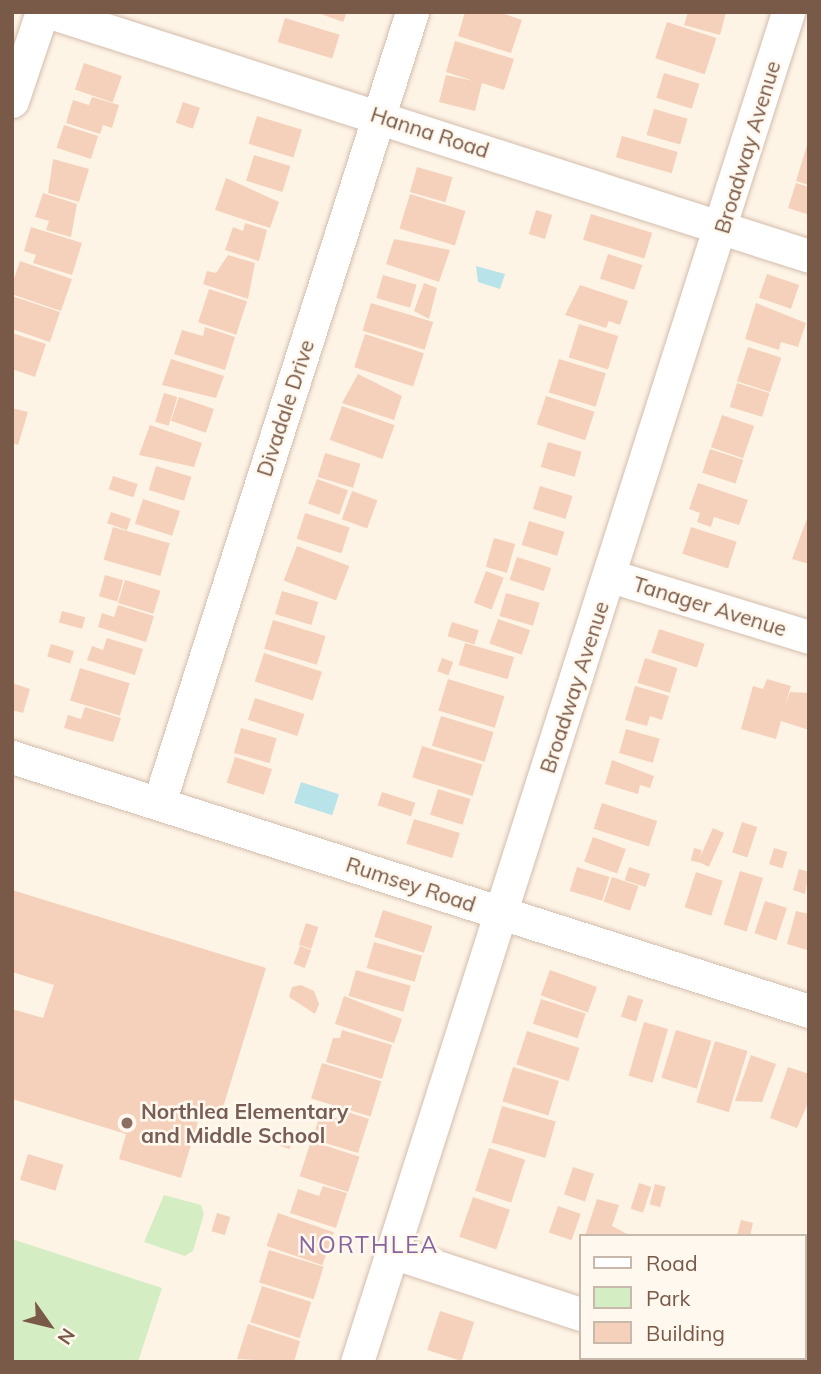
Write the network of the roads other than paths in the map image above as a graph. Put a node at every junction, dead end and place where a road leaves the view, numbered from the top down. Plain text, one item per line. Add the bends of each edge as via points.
1 (42, 12) edge
2 (50, 12) edge
3 (412, 12) edge
4 (788, 12) edge
5 (12, 101) edge
6 (378, 116) junction
7 (723, 227) junction
8 (809, 256) edge
9 (611, 576) junction
10 (809, 637) edge
11 (12, 757) edge
12 (159, 803) junction
13 (500, 912) junction
14 (809, 1011) edge
15 (395, 1253) junction
16 (580, 1314) edge
17 (358, 1362) edge

1 - 5 street
2 - 6 street, Hanna Road
3 - 6 street, Divadale Drive
4 - 7 street, Broadway Avenue
6 - 7 street, Hanna Road
6 - 12 street, Divadale Drive
7 - 8 street, Hanna Road
7 - 9 street, Broadway Avenue
9 - 10 street, Tanager Avenue
9 - 13 street, Broadway Avenue
11 - 12 street, Rumsey Road
12 - 13 street, Rumsey Road
13 - 14 street, Rumsey Road
13 - 15 street, Broadway Avenue
15 - 16 street
15 - 17 street, Broadway Avenue

